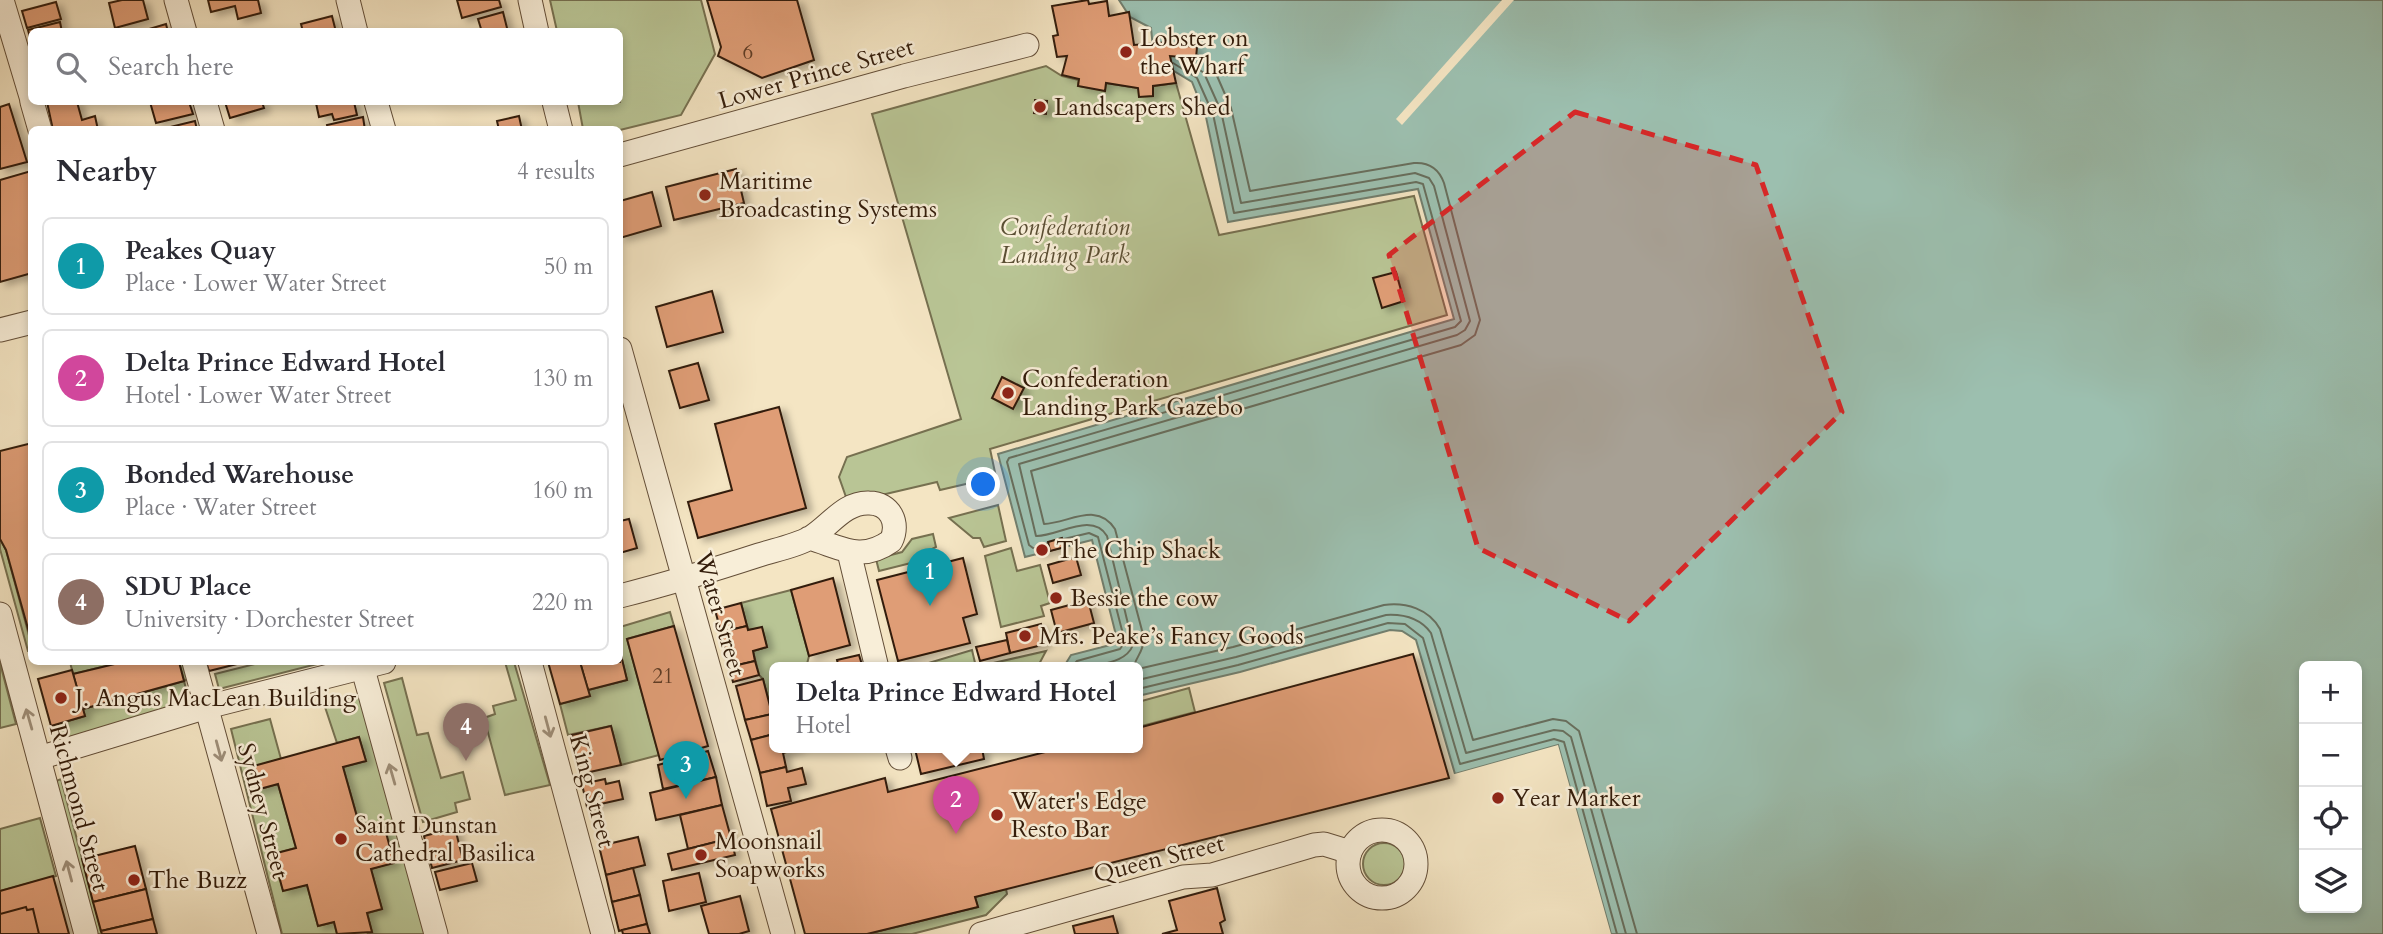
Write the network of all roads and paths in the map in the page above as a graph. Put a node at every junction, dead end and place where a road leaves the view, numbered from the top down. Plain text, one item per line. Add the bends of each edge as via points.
1 (2, 0) edge
2 (176, 0) edge
3 (348, 0) edge
4 (530, 0) edge
5 (184, 28) edge
6 (355, 28) edge
7 (536, 28) edge
8 (1027, 46) dead end
9 (28, 88) edge
10 (33, 105) edge
11 (206, 105) edge
12 (377, 105) edge
13 (555, 105) edge
14 (39, 126) edge
15 (212, 126) edge
16 (383, 126) edge
17 (560, 126) edge
18 (623, 155) edge
19 (28, 322) edge
20 (0, 330) edge
21 (623, 360) edge
22 (809, 538) junction
23 (849, 552) junction
24 (683, 580) junction
25 (623, 595) edge
26 (0, 614) edge
27 (876, 662) edge
28 (195, 665) edge
29 (365, 665) edge
30 (369, 665) edge
31 (531, 665) edge
32 (207, 707) junction
33 (39, 758) junction
34 (1350, 852) dead end
35 (86, 934) edge
36 (270, 934) edge
37 (436, 934) edge
38 (603, 934) edge
39 (783, 934) edge
40 (981, 934) edge

1 - 9 street
2 - 5 street
3 - 6 street
4 - 7 street
8 - 18 street, Lower Prince Street
10 - 14 street
11 - 15 street
12 - 16 street
13 - 17 street
19 - 20 street
21 - 24 street, Water Street
22 - 23 street
22 - 23 street via 858,505 876,504 892,514 891,541 872,551
22 - 24 street
23 - 27 street
24 - 25 street
24 - 39 street, Water Street
33 -> 26 street, Richmond Street
28 - 32 street, Sydney Street
29 - 32 street
37 -> 30 street
31 -> 38 street, King Street
32 - 33 street
32 -> 36 street, Sydney Street
35 -> 33 street, Richmond Street
34 - 40 street, Queen Street via 1314,845

